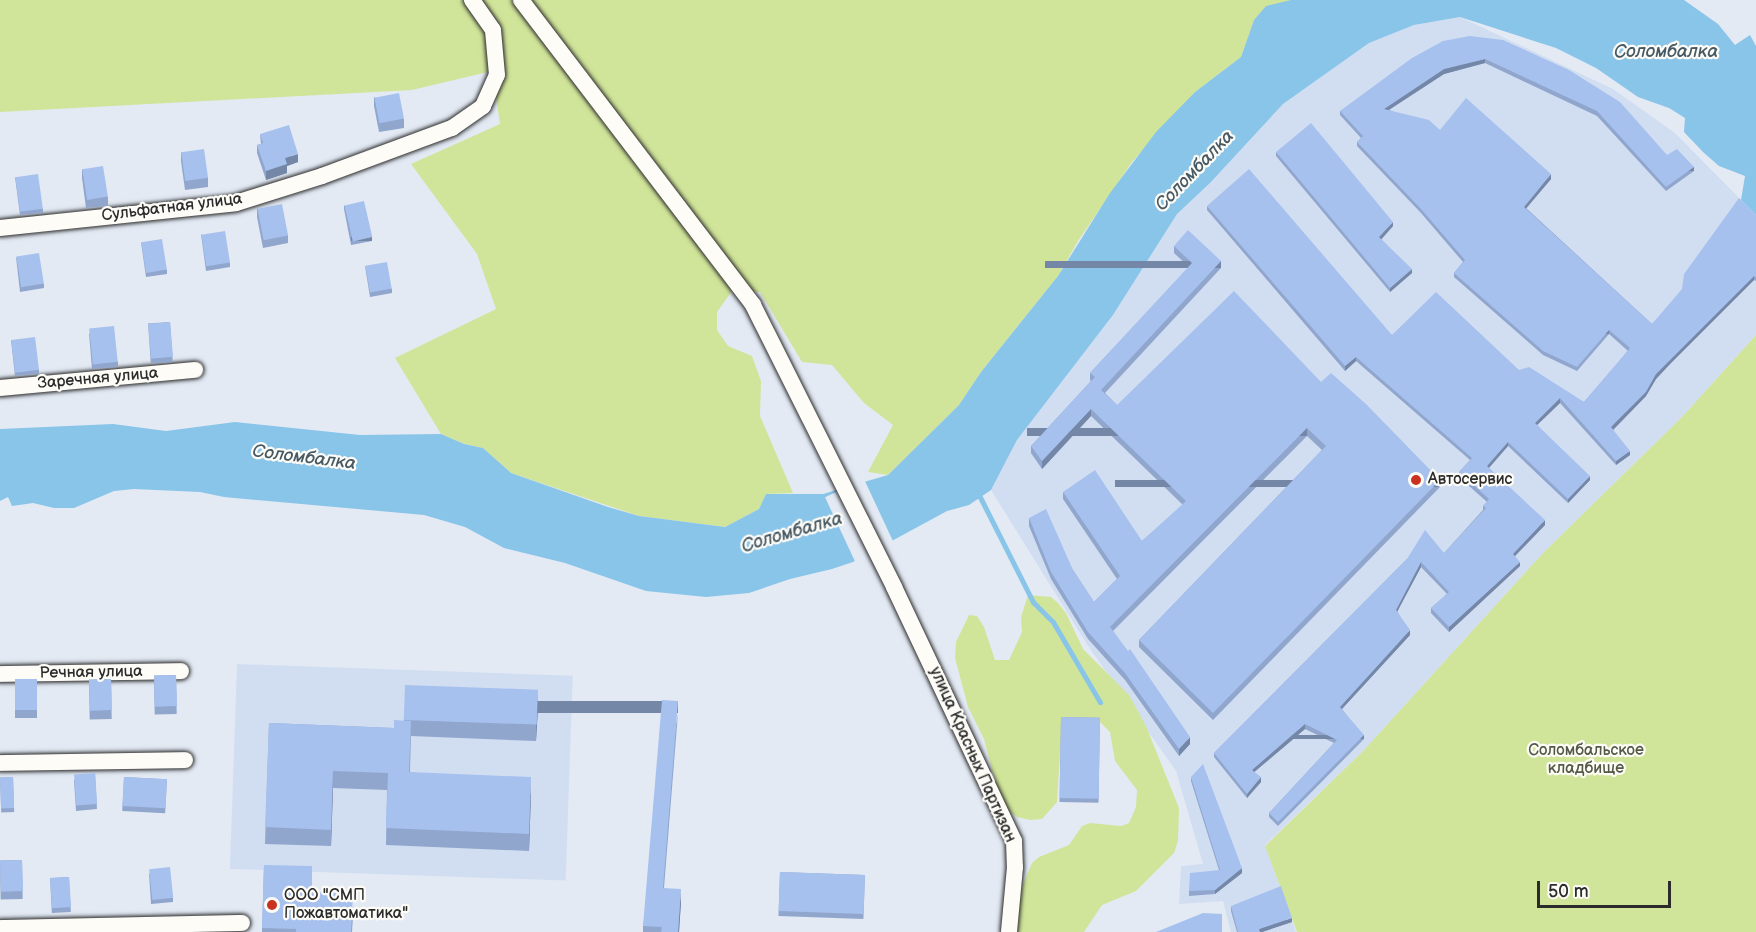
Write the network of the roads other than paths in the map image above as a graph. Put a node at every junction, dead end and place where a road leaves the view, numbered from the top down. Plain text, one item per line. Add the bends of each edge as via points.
1 (472, 0) edge
2 (521, 0) edge
3 (0, 228) edge
4 (195, 370) dead end
5 (0, 388) edge
6 (181, 671) dead end
7 (0, 674) edge
8 (185, 760) dead end
9 (0, 763) edge
10 (243, 923) dead end
11 (0, 928) edge
12 (1009, 932) edge

1 - 3 street, Сульфатная улица via 493,30 497,75 483,106 452,128 236,203
2 - 12 street, улица Красных Партизан via 753,305 894,586 1014,841
4 - 5 street, Заречная улица
6 - 7 street, Речная улица
8 - 9 street
10 - 11 street

